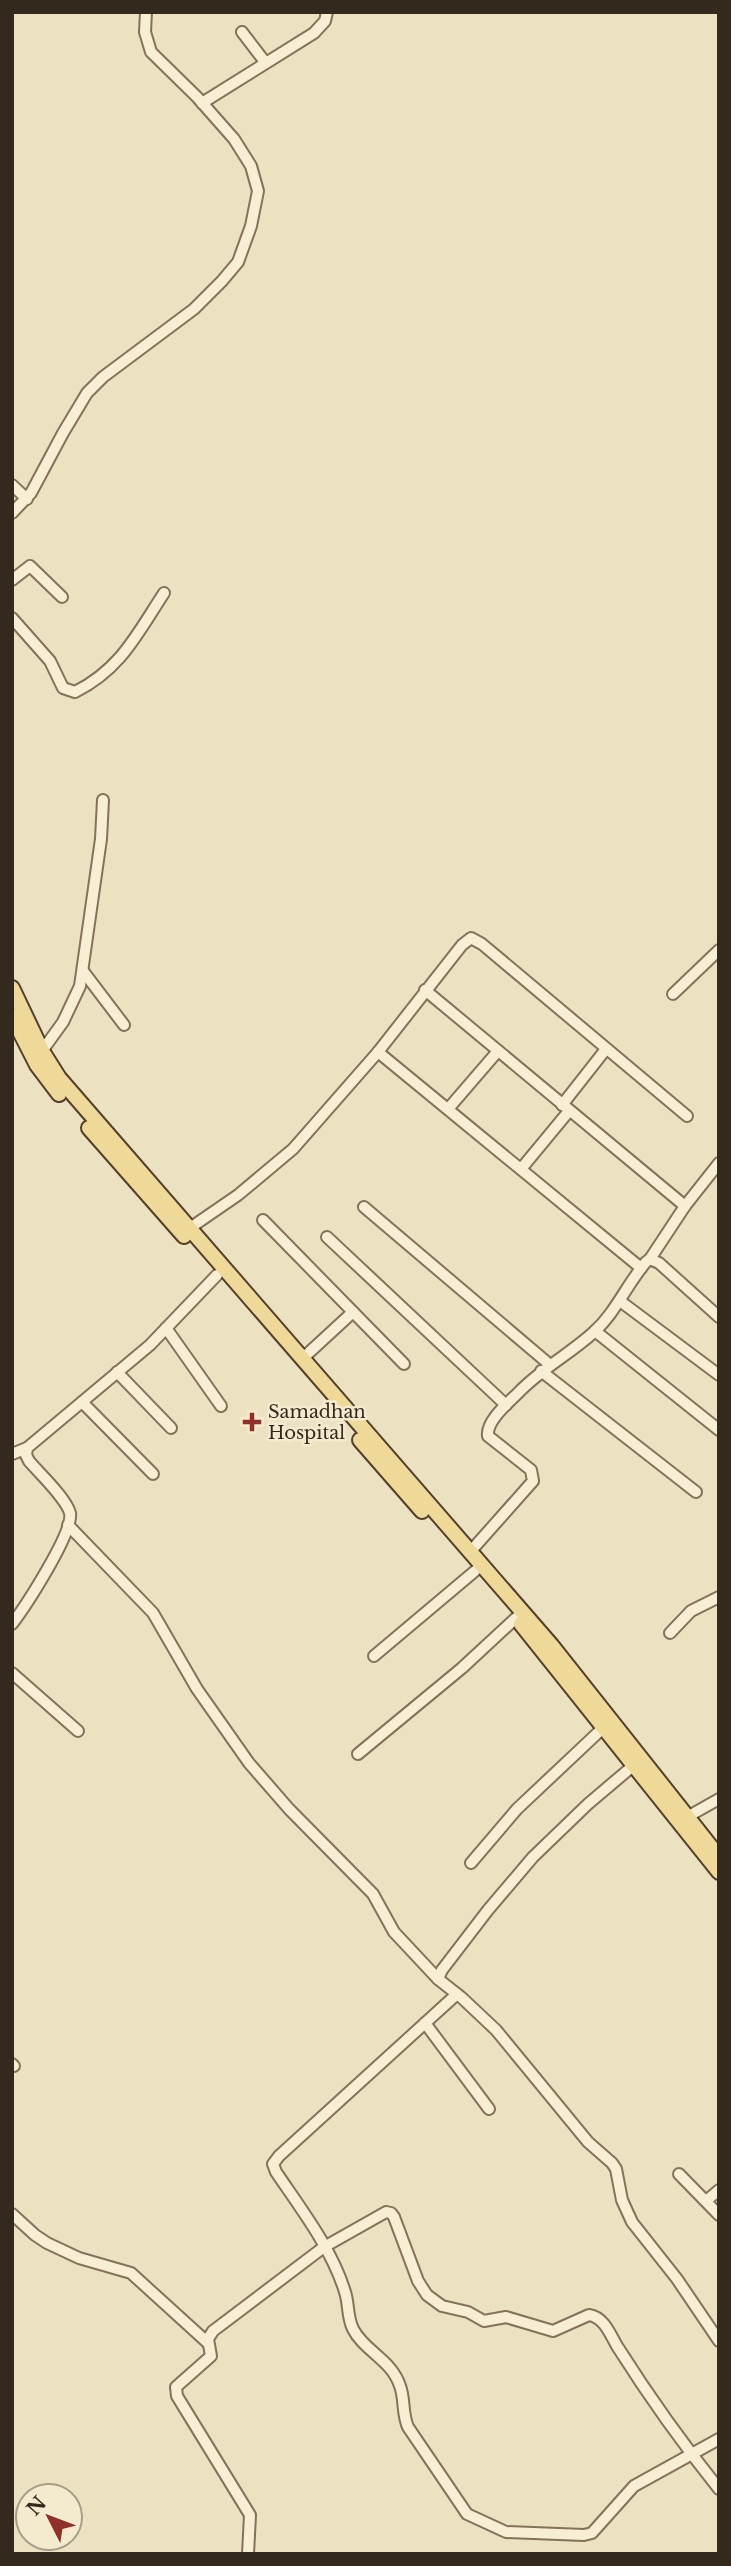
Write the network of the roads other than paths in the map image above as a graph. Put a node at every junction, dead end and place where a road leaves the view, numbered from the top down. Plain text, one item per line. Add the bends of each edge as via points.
1 (146, 12) edge
2 (327, 12) edge
3 (242, 32) dead end
4 (265, 62) junction
5 (202, 103) junction
6 (12, 485) edge
7 (27, 499) junction
8 (12, 513) edge
9 (12, 580) edge
10 (164, 593) dead end
11 (62, 597) dead end
12 (12, 618) edge
13 (103, 800) dead end
14 (719, 950) edge
15 (83, 971) junction
16 (12, 988) edge
17 (425, 990) junction
18 (673, 994) dead end
19 (12, 1016) edge
20 (124, 1025) dead end
21 (17, 1038) edge
22 (606, 1049) junction
23 (42, 1051) junction
24 (498, 1051) junction
25 (377, 1052) junction
26 (566, 1108) junction
27 (448, 1110) junction
28 (687, 1116) dead end
29 (719, 1163) edge
30 (521, 1169) junction
31 (685, 1206) junction
32 (364, 1207) dead end
33 (263, 1220) dead end
34 (190, 1228) junction
35 (327, 1237) dead end
36 (650, 1259) junction
37 (641, 1268) junction
38 (218, 1275) junction
39 (620, 1301) junction
40 (353, 1312) junction
41 (719, 1317) edge
42 (166, 1328) junction
43 (595, 1331) junction
44 (302, 1359) junction
45 (404, 1364) dead end
46 (545, 1368) junction
47 (117, 1372) junction
48 (719, 1375) edge
49 (82, 1402) junction
50 (506, 1405) junction
51 (221, 1406) dead end
52 (171, 1429) dead end
53 (719, 1430) edge
54 (27, 1448) junction
55 (12, 1454) edge
56 (153, 1474) dead end
57 (696, 1492) dead end
58 (68, 1525) junction
59 (470, 1552) junction
60 (475, 1571) junction
61 (719, 1597) edge
62 (516, 1618) junction
63 (12, 1624) edge
64 (670, 1633) dead end
65 (374, 1656) dead end
66 (12, 1673) edge
67 (589, 1699) junction
68 (604, 1727) junction
69 (78, 1731) dead end
70 (358, 1754) dead end
71 (634, 1765) junction
72 (719, 1800) edge
73 (687, 1817) junction
74 (719, 1857) edge
75 (471, 1863) dead end
76 (719, 1872) edge
77 (438, 1979) junction
78 (457, 1994) junction
79 (425, 2023) junction
80 (489, 2109) dead end
81 (679, 2174) dead end
82 (719, 2190) edge
83 (706, 2201) junction
84 (12, 2214) edge
85 (719, 2215) edge
86 (324, 2247) junction
87 (719, 2341) edge
88 (208, 2343) junction
89 (719, 2439) edge
90 (692, 2455) junction
91 (719, 2488) edge
92 (248, 2554) edge

1 - 5 street via 151,52
2 - 4 street via 314,33
3 - 4 street
4 - 5 street
5 - 7 street via 234,139 256,178 258,191 238,262 194,309 87,393
6 - 7 street
7 - 8 street
9 - 11 street via 30,566
10 - 12 street via 116,664 75,692 63,688 50,661
13 - 15 street
14 - 18 street
15 - 20 street
15 - 23 street via 76,999
16 - 23 main road
17 - 22 street via 461,945 476,939
17 - 24 street
17 - 25 street
19 - 21 main road
21 - 38 main road
22 - 26 street
22 - 28 street
23 - 34 main road via 58,1077
24 - 26 street
24 - 27 street
25 - 27 street
25 - 34 street via 281,1160
26 - 30 street
26 - 31 street
27 - 30 street
29 - 31 street
30 - 37 street
31 - 36 street
32 - 46 street
33 - 40 street
34 - 44 main road
35 - 50 street
36 - 37 street
36 - 41 street
37 - 39 street
38 - 42 street
38 - 60 main road
39 - 43 street
39 - 48 street
40 - 44 street
40 - 45 street
42 - 47 street
42 - 51 street
43 - 46 street
43 - 53 street
44 - 59 main road
46 - 50 street
46 - 57 street
47 - 49 street
47 - 52 street
49 - 54 street
49 - 56 street
50 - 59 street via 489,1426 488,1436 531,1469 533,1481
54 - 55 street
54 - 58 street via 29,1461 68,1508
58 - 63 street via 39,1586
58 - 77 street via 153,1613 197,1689 249,1763 373,1894 394,1932
59 - 67 main road
60 - 62 main road
60 - 65 street
61 - 64 street via 691,1611
62 - 67 main road
62 - 70 street
66 - 69 street
67 - 68 main road
67 - 73 main road
68 - 71 main road
68 - 75 street via 517,1809
71 - 76 main road
71 - 77 street via 524,1867
72 - 73 street
73 - 74 main road
77 - 78 street
78 - 79 street
78 - 87 street via 496,2030 616,2169 632,2222
79 - 80 street
79 - 86 street via 273,2164
81 - 83 street
82 - 83 street
83 - 85 street
84 - 88 street via 47,2243 131,2273
86 - 88 street via 213,2331
86 - 90 street via 389,2212 421,2288 442,2306 484,2321 506,2317 553,2331 583,2316 596,2316
86 - 90 street via 345,2292 353,2329 397,2379 408,2427 459,2506 473,2517 506,2532 588,2534 634,2486
88 - 92 street via 211,2356 175,2390 249,2513
89 - 90 street
90 - 91 street

